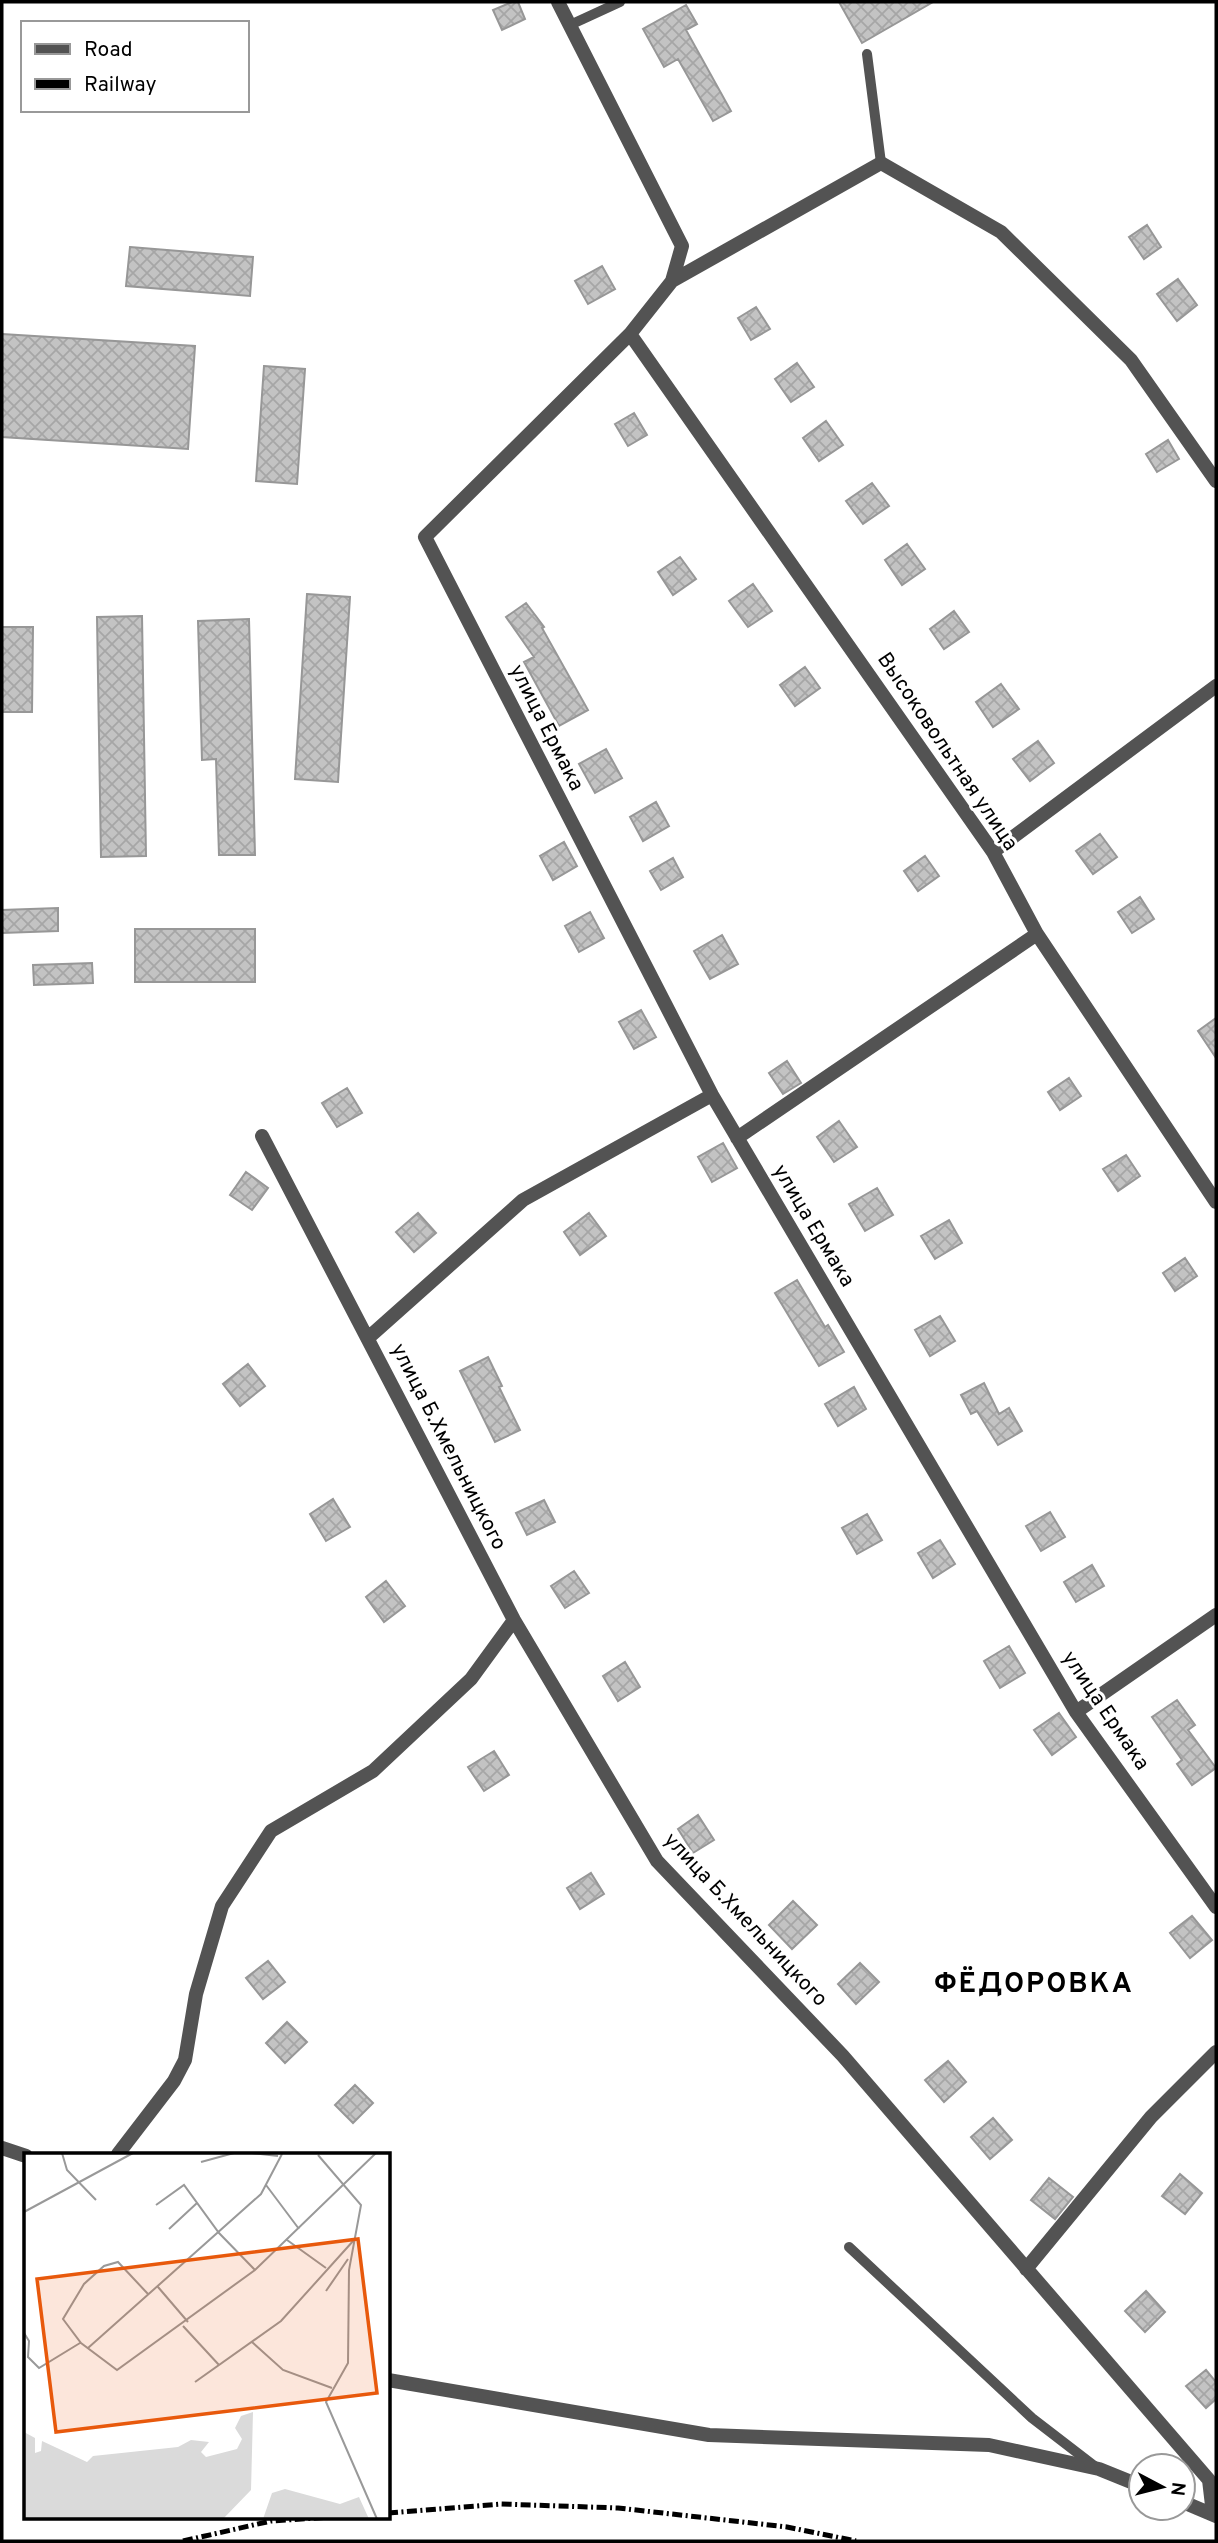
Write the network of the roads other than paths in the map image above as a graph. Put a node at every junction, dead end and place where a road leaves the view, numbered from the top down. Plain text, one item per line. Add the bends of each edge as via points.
1 (558, 2) edge
2 (620, 2) edge
3 (570, 25) junction
4 (867, 54) dead end
5 (881, 163) junction
6 (672, 281) junction
7 (631, 334) junction
8 (1216, 481) edge
9 (1216, 686) edge
10 (993, 852) junction
11 (1037, 934) junction
12 (712, 1095) junction
13 (262, 1136) dead end
14 (737, 1138) junction
15 (1216, 1202) edge
16 (368, 1338) junction
17 (1216, 1615) edge
18 (514, 1620) junction
19 (1076, 1712) junction
20 (1216, 1907) edge
21 (1216, 2052) edge
22 (2, 2148) edge
23 (119, 2153) edge
24 (24, 2155) edge
25 (849, 2247) dead end
26 (1027, 2269) junction
27 (390, 2380) edge
28 (1099, 2469) junction
29 (1127, 2480) edge
30 (1197, 2508) edge
31 (1214, 2515) edge

1 - 3 street
2 - 3 lane
3 - 6 street via 682,246
4 - 5 lane
5 - 6 street
5 - 8 street via 1001,232 1131,360
6 - 7 street
7 - 10 street, Высоковольтная улица
7 - 12 street, улица Ермака via 425,537
9 - 10 street
10 - 11 street, Высоковольтная улица
11 - 14 street
11 - 15 street, Высоковольтная улица
12 - 14 street, улица Ермака
12 - 16 street via 523,1200
13 - 16 street, улица Б.Хмельницкого
14 - 19 street, улица Ермака
16 - 18 street, улица Б.Хмельницкого
17 - 19 street
18 - 23 street via 471,1679 373,1771 271,1831 222,1906 196,1994 185,2060
18 - 26 street, улица Б.Хмельницкого via 657,1861 843,2056
19 - 20 street, улица Ермака
21 - 26 street via 1151,2117
22 - 24 street
25 - 28 lane via 1032,2418
26 - 31 street, улица Б.Хмельницкого via 1209,2480
27 - 28 street via 709,2435 989,2445
28 - 29 street
30 - 31 street

